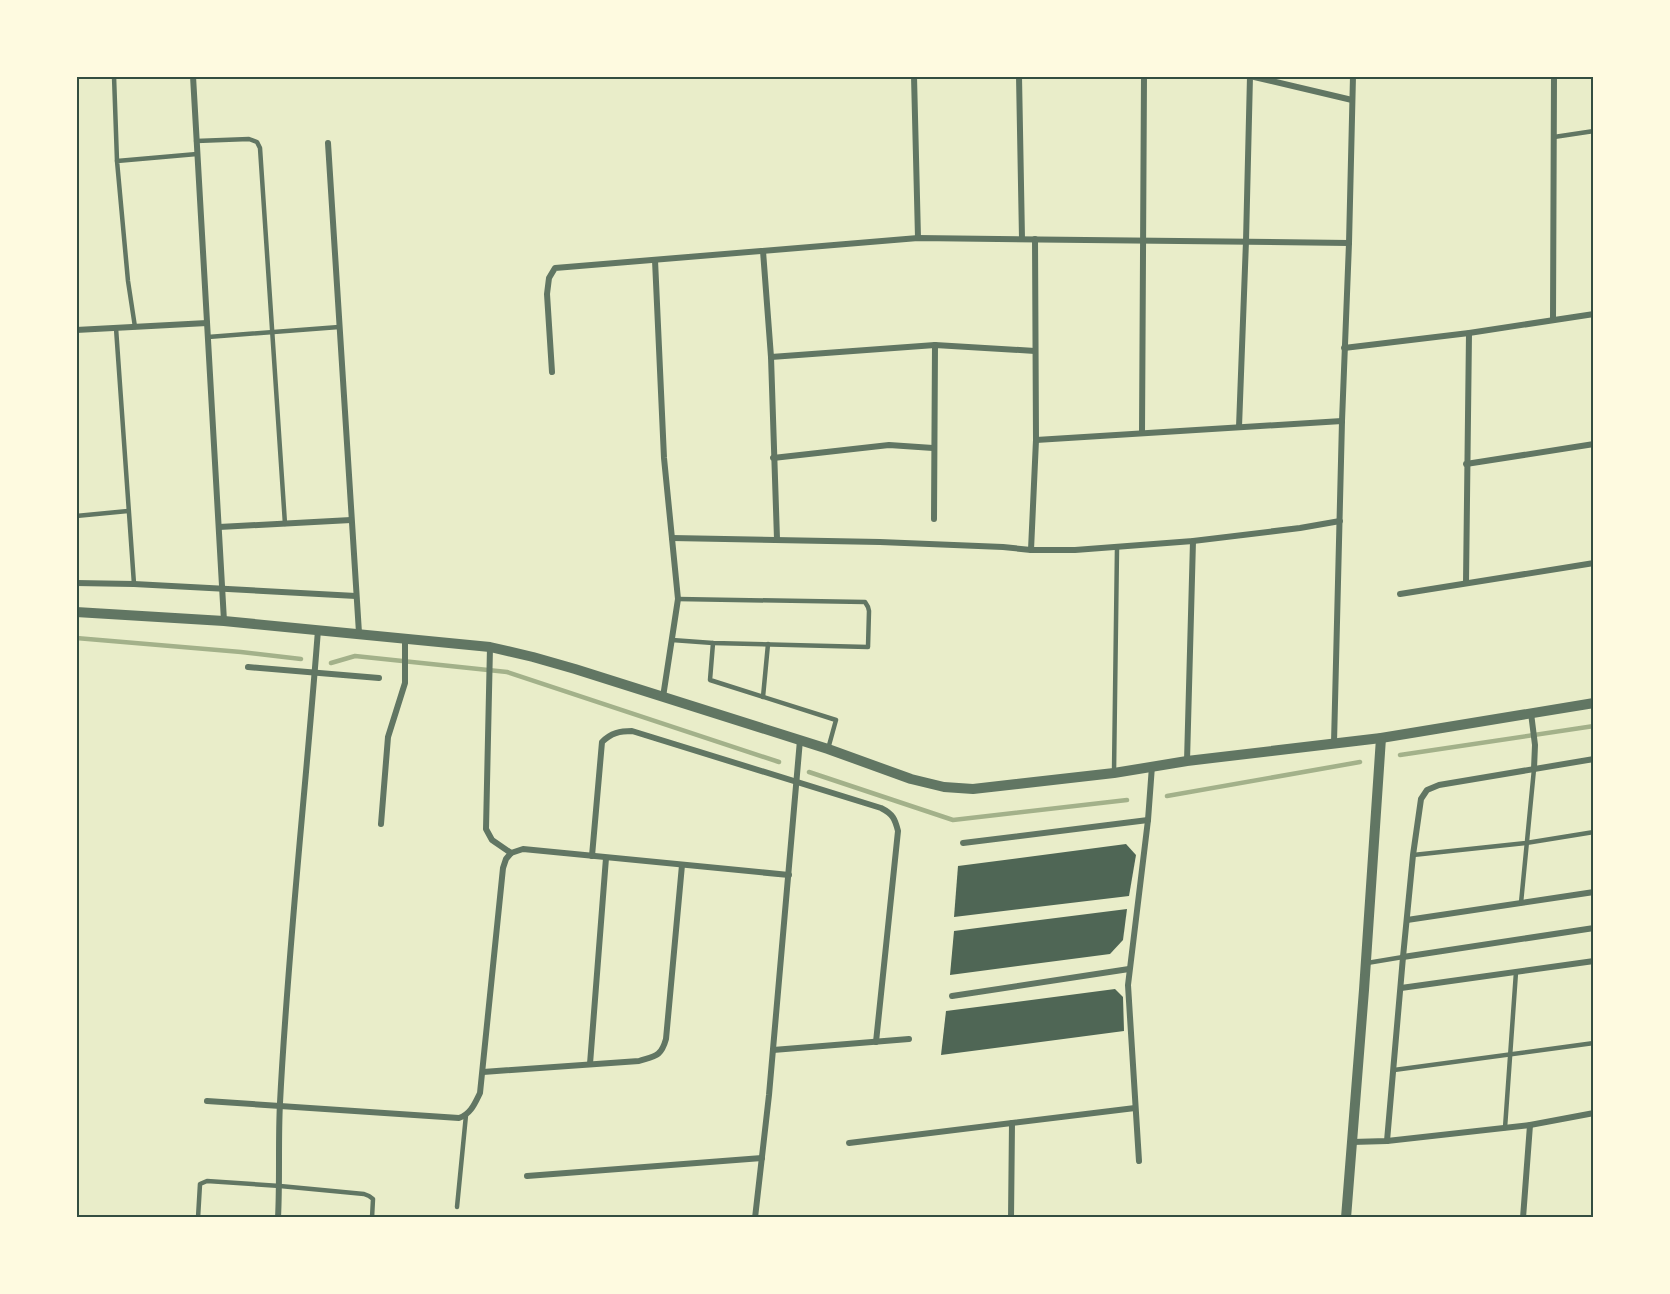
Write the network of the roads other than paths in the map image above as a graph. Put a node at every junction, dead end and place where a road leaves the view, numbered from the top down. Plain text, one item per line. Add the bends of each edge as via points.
1 (114, 76) edge
2 (193, 76) edge
3 (914, 76) edge
4 (1019, 76) edge
5 (1144, 76) edge
6 (1250, 76) edge
7 (1353, 76) edge
8 (1554, 76) edge
9 (1352, 100) junction
10 (1593, 131) edge
11 (1554, 137) junction
12 (196, 141) junction
13 (328, 143) dead end
14 (197, 154) junction
15 (117, 161) junction
16 (918, 238) junction
17 (1022, 239) junction
18 (1035, 239) junction
19 (1144, 240) junction
20 (1246, 242) junction
21 (1349, 243) junction
22 (763, 250) junction
23 (655, 260) junction
24 (1593, 314) edge
25 (1553, 320) junction
26 (207, 323) junction
27 (135, 327) junction
28 (339, 327) junction
29 (116, 328) junction
30 (76, 330) edge
31 (272, 332) junction
32 (1469, 333) junction
33 (208, 337) junction
34 (935, 345) junction
35 (1344, 348) junction
36 (1035, 351) junction
37 (771, 357) junction
38 (552, 372) dead end
39 (1342, 421) junction
40 (1239, 427) junction
41 (1142, 433) junction
42 (1036, 440) junction
43 (1593, 444) edge
44 (933, 448) junction
45 (773, 458) junction
46 (1466, 464) junction
47 (129, 511) junction
48 (76, 516) edge
49 (934, 519) dead end
50 (351, 520) junction
51 (1340, 521) junction
52 (285, 524) junction
53 (219, 527) junction
54 (672, 538) junction
55 (777, 539) junction
56 (1193, 541) junction
57 (1117, 548) junction
58 (1031, 550) junction
59 (1593, 563) edge
60 (1466, 583) junction
61 (76, 584) edge
62 (134, 584) junction
63 (222, 589) junction
64 (1400, 594) dead end
65 (356, 596) junction
66 (678, 599) junction
67 (76, 612) edge
68 (224, 621) junction
69 (318, 629) junction
70 (359, 633) junction
71 (405, 638) junction
72 (672, 640) junction
73 (713, 643) junction
74 (768, 644) junction
75 (490, 647) junction
76 (248, 667) dead end
77 (315, 672) junction
78 (378, 678) dead end
79 (763, 696) junction
80 (663, 698) junction
81 (1593, 703) edge
82 (1532, 713) junction
83 (1381, 738) junction
84 (800, 740) junction
85 (1335, 743) junction
86 (828, 749) junction
87 (1593, 759) edge
88 (1187, 761) junction
89 (1152, 766) junction
90 (1534, 769) junction
91 (1114, 773) junction
92 (796, 783) junction
93 (1148, 820) junction
94 (381, 824) dead end
95 (1593, 832) edge
96 (963, 843) dead end
97 (1526, 843) junction
98 (510, 853) junction
99 (1413, 855) junction
100 (592, 856) junction
101 (606, 858) junction
102 (682, 865) junction
103 (789, 875) junction
104 (1593, 892) edge
105 (1521, 903) junction
106 (1407, 920) junction
107 (1593, 928) edge
108 (1403, 957) junction
109 (1593, 961) edge
110 (1366, 963) junction
111 (1129, 969) junction
112 (1516, 972) junction
113 (1401, 988) junction
114 (952, 996) dead end
115 (909, 1039) dead end
116 (876, 1042) junction
117 (1593, 1043) edge
118 (773, 1050) junction
119 (1510, 1054) junction
120 (590, 1064) junction
121 (1394, 1071) junction
122 (483, 1072) junction
123 (207, 1101) dead end
124 (280, 1106) junction
125 (1135, 1108) junction
126 (1593, 1113) edge
127 (463, 1117) junction
128 (1012, 1123) junction
129 (1530, 1125) junction
130 (1505, 1128) junction
131 (1388, 1141) junction
132 (1352, 1142) junction
133 (849, 1143) dead end
134 (762, 1158) junction
135 (1139, 1161) dead end
136 (527, 1176) dead end
137 (280, 1186) junction
138 (457, 1207) dead end
139 (198, 1218) edge
140 (278, 1218) edge
141 (372, 1218) edge
142 (755, 1218) edge
143 (1011, 1218) edge
144 (1346, 1218) edge
145 (1523, 1218) edge

1 - 15 lane
2 - 12 street
3 - 16 street
4 - 17 street
5 - 19 street
6 - 9 street
6 - 20 street
7 - 9 street
8 - 11 street
9 - 21 street
10 - 11 lane
11 - 25 street
12 - 14 street
12 - 31 lane via 249,138 260,148
13 - 28 street
14 - 15 lane
14 - 26 street
15 - 27 lane
16 - 17 street
16 - 22 street
17 - 18 street
18 - 19 street
18 - 36 street
19 - 20 street
19 - 41 street
20 - 21 street
20 - 40 street
21 - 35 street
22 - 23 street
22 - 37 street
23 - 38 street via 555,268 547,294
23 - 54 street via 664,458
24 - 25 street
25 - 32 street
26 - 27 street
26 - 33 street
27 - 29 street
28 - 31 lane
28 - 50 street
29 - 30 street
29 - 47 lane
31 - 33 lane
31 - 52 lane
32 - 35 street
32 - 46 street
33 - 53 street
34 - 36 street
34 - 37 street
34 - 44 street
35 - 39 street
36 - 42 street
37 - 45 street
39 - 40 street
39 - 51 street
40 - 41 street
41 - 42 street
42 - 58 street
43 - 46 street
44 - 45 street via 889,446
44 - 49 street
45 - 55 street
46 - 60 street
47 - 48 lane
47 - 62 lane
50 - 52 street
50 - 65 street
51 - 56 street
51 - 85 street
52 - 53 street
53 - 63 street
54 - 55 street
54 - 66 street
55 - 58 street
56 - 57 street
56 - 88 street
57 - 58 street
57 - 91 lane
59 - 60 street
60 - 64 street
61 - 62 street
62 - 63 street
63 - 65 street
63 - 68 street
65 - 70 street
66 - 72 street
66 - 74 lane via 865,602 868,607 868,647
67 - 68 street
68 - 69 street
69 - 70 street
69 - 77 street
70 - 71 street
71 - 75 street
71 - 94 street via 406,673 388,737
72 - 73 lane
72 - 80 street
73 - 74 lane
73 - 79 lane via 710,680
74 - 79 lane
75 - 80 street
75 - 98 street via 486,829 492,840
76 - 77 street
77 - 78 street
77 - 124 street via 295,880
79 - 86 lane via 836,720
80 - 84 street
81 - 82 street
82 - 83 street
82 - 90 street
83 - 85 street
83 - 110 street
84 - 86 street
84 - 92 street
85 - 88 street
86 - 91 street via 944,787 973,789
87 - 90 street
88 - 89 street
89 - 91 street
89 - 93 street
90 - 97 lane
90 - 99 street via 1427,790 1421,799
92 - 100 street via 632,731 608,735 602,742
92 - 103 street
92 - 116 street via 881,808 896,820
93 - 96 street
93 - 111 street
95 - 97 lane
97 - 99 lane
97 - 105 lane
98 - 100 street via 523,849
98 - 122 street via 503,868
99 - 106 street
100 - 101 street
101 - 102 street
101 - 120 street
102 - 103 street
102 - 120 street via 663,1051 639,1061
103 - 118 street
104 - 105 street
105 - 106 street
106 - 108 street
107 - 108 street
108 - 110 lane
108 - 113 street
109 - 112 street
110 - 132 street
111 - 114 street
111 - 125 street
112 - 113 street
112 - 119 lane
113 - 121 street
115 - 116 street
116 - 118 street
117 - 119 lane
118 - 134 street
119 - 121 lane
119 - 130 lane
120 - 122 street
121 - 131 street
122 - 127 street via 480,1093
123 - 124 street
124 - 127 street
124 - 137 street
125 - 128 street
125 - 135 street
126 - 129 street
127 - 138 lane
128 - 133 street
128 - 143 street
129 - 130 street
129 - 145 street
130 - 131 street
131 - 132 street
132 - 144 street
134 - 136 street
134 - 142 street
137 - 139 lane via 204,1182 200,1184
137 - 140 street
137 - 141 lane via 369,1196 373,1199

